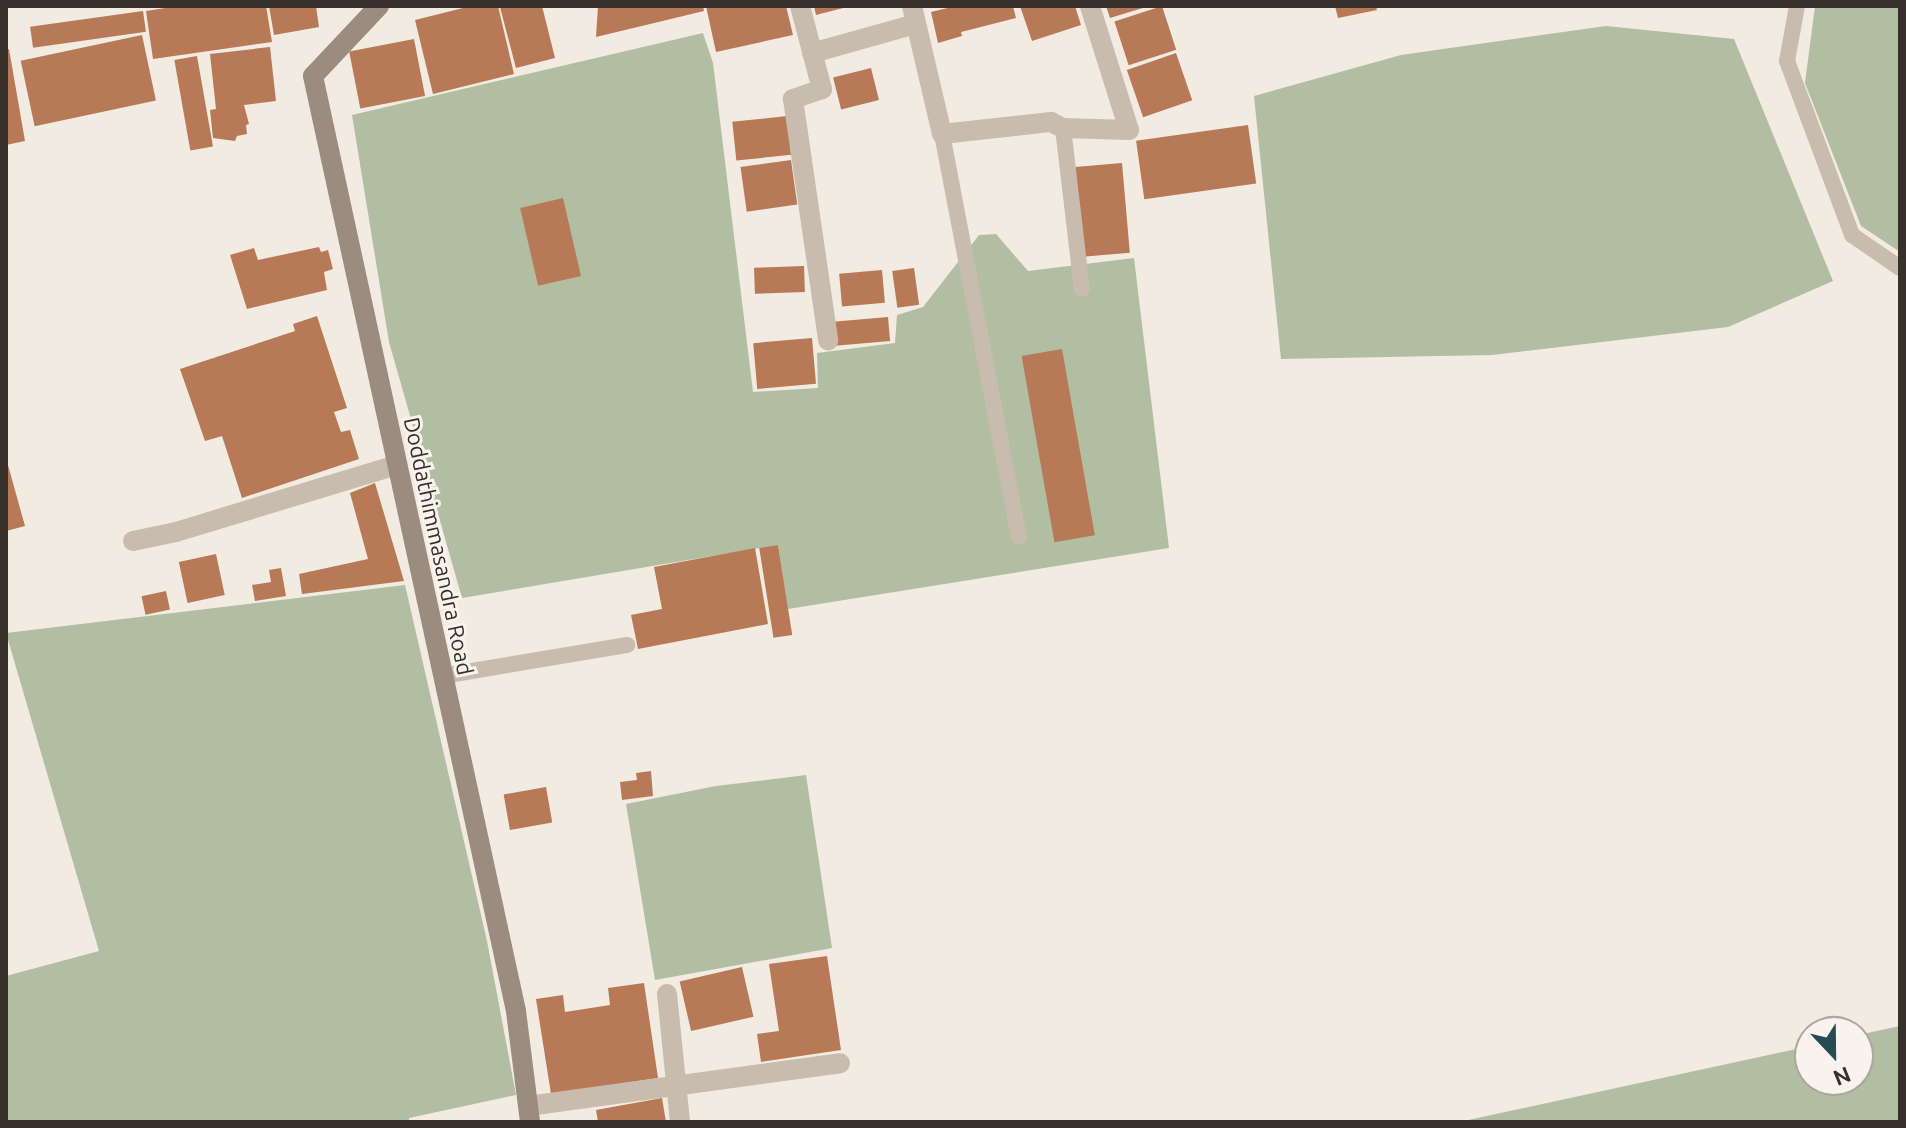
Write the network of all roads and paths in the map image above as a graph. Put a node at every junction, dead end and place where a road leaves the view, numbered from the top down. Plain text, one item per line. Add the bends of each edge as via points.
1 (379, 6) edge
2 (800, 6) edge
3 (1090, 6) edge
4 (1797, 6) edge
5 (914, 15) edge
6 (812, 53) junction
7 (1063, 128) junction
8 (942, 134) junction
9 (1900, 268) edge
10 (1082, 289) dead end
11 (828, 340) dead end
12 (397, 465) junction
13 (1019, 537) dead end
14 (133, 541) dead end
15 (627, 645) dead end
16 (442, 676) junction
17 (667, 994) dead end
18 (840, 1063) dead end
19 (676, 1084) junction
20 (529, 1114) edge
21 (680, 1122) edge

1 - 12 street, Doddathimmasandra Road via 313,76
2 - 6 street
3 - 7 street via 1129,130
4 - 9 lane via 1787,61 1852,235
5 - 6 street
5 - 8 street
6 - 11 street via 822,89 793,99
7 - 8 street via 1051,122
7 - 10 lane
8 - 13 lane
12 - 14 street
12 - 16 street, Doddathimmasandra Road
15 - 16 lane
16 - 20 street, Doddathimmasandra Road via 516,1011
17 - 19 street
18 - 19 street
19 - 20 street
19 - 21 street

